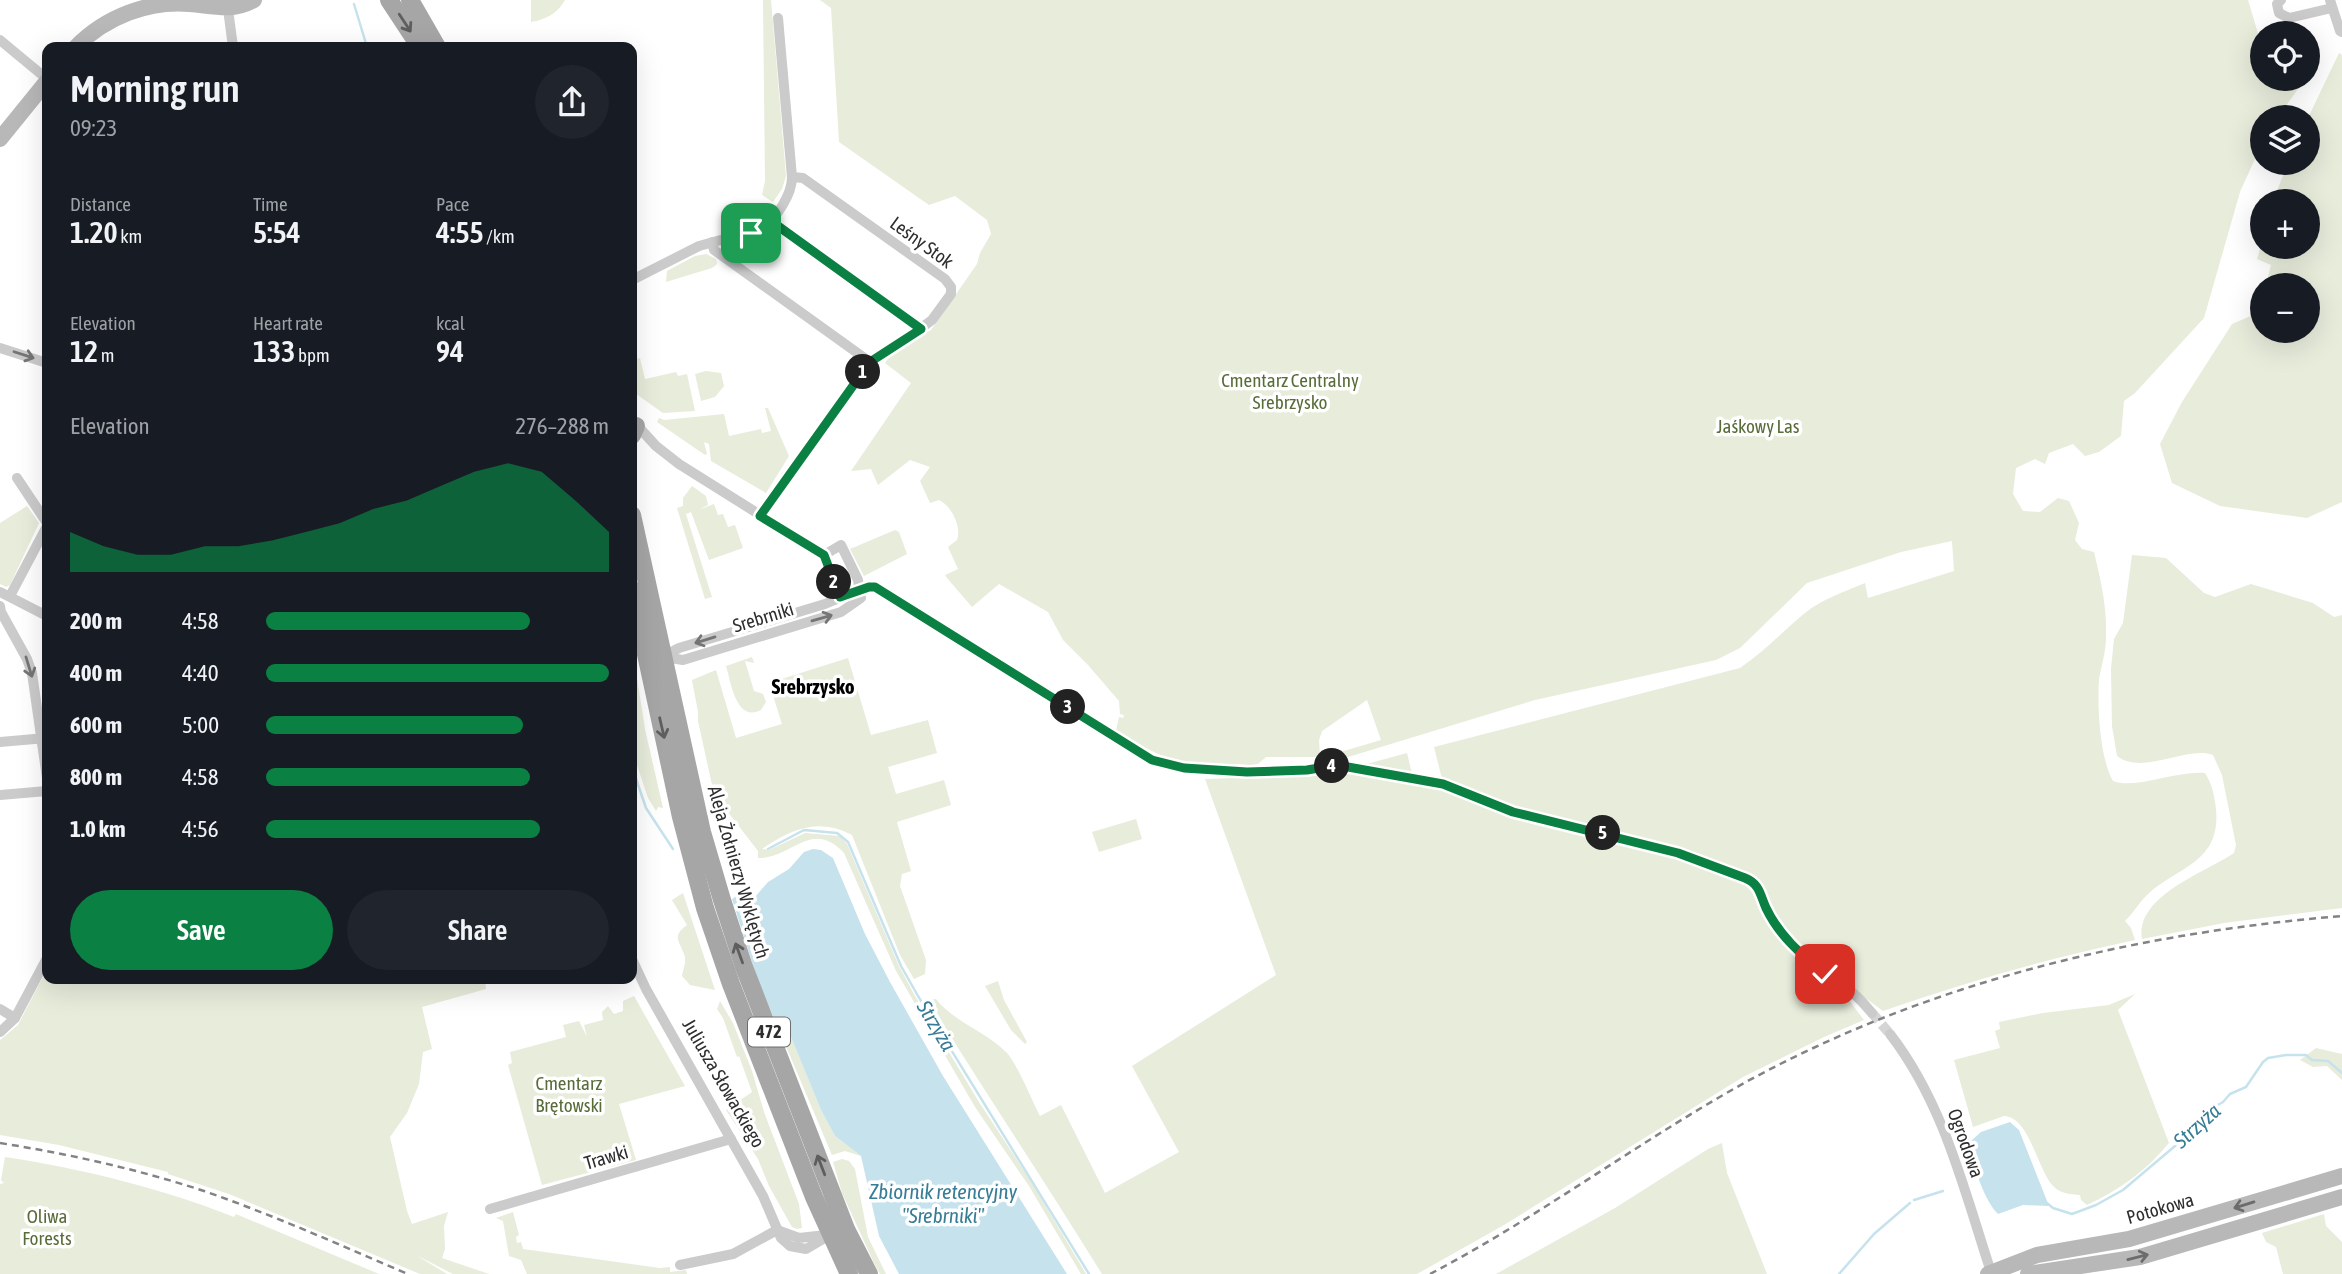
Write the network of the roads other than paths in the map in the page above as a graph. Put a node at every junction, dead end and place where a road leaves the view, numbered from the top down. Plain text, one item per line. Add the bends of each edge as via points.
1 (254, 0) edge
2 (389, 0) edge
3 (410, 0) edge
4 (2281, 0) edge
5 (2331, 4) edge
6 (228, 9) junction
7 (778, 18) dead end
8 (2342, 32) edge
9 (0, 40) edge
10 (82, 42) edge
11 (232, 42) edge
12 (417, 42) edge
13 (434, 42) edge
14 (42, 76) edge
15 (42, 86) edge
16 (0, 139) edge
17 (792, 177) junction
18 (771, 221) junction
19 (712, 242) junction
20 (637, 278) edge
21 (921, 329) junction
22 (0, 348) edge
23 (42, 361) edge
24 (870, 362) junction
25 (637, 430) edge
26 (17, 478) dead end
27 (42, 516) edge
28 (760, 516) junction
29 (42, 532) edge
30 (637, 545) edge
31 (824, 555) junction
32 (861, 589) junction
33 (5, 594) edge
34 (840, 597) junction
35 (637, 604) edge
36 (0, 606) edge
37 (42, 613) edge
38 (749, 633) junction
39 (656, 659) junction
40 (42, 727) edge
41 (42, 738) edge
42 (0, 742) edge
43 (42, 791) edge
44 (0, 795) edge
45 (42, 967) edge
46 (637, 970) edge
47 (0, 1009) edge
48 (1872, 1013) tunnel mouth
49 (15, 1018) junction
50 (0, 1032) edge
51 (1890, 1034) tunnel mouth
52 (731, 1139) junction
53 (2342, 1176) edge
54 (2300, 1189) junction
55 (2342, 1197) edge
56 (2305, 1208) junction
57 (489, 1209) dead end
58 (777, 1230) junction
59 (838, 1232) junction
60 (2050, 1252) junction
61 (680, 1265) dead end
62 (2054, 1269) junction
63 (1990, 1273) edge
64 (849, 1274) edge
65 (869, 1274) edge
66 (2028, 1274) edge

1 - 6 main road
2 -> 12 main road
3 - 13 main road
4 - 5 street via 2279,13 2289,18
5 - 8 street
6 - 10 main road via 181,3 147,8 105,24
6 - 11 street
7 - 17 street
9 - 14 street
15 - 16 main road
17 - 18 street via 789,193
17 - 21 street, Leśny Stok via 803,178 945,279 951,293
18 - 19 street via 751,233
18 - 21 street
19 - 20 street
19 - 24 street via 714,250
21 - 24 street, Leśny Stok
22 -> 23 street
24 - 28 street, Leśny Stok
25 - 28 street
26 - 27 street
28 - 31 street
29 - 33 street
30 - 39 main road, Aleja Żołnierzy Wyklętych / 472
31 - 32 street via 841,545
31 - 34 street
32 - 34 street, Srebrniki
38 -> 32 street, Srebrniki via 841,612 861,598
32 - 48 street via 875,587 1158,762 1247,772 1337,765 1443,784 1513,812 1678,853 1752,881 1788,942
33 - 37 street
34 - 38 street, Srebrniki
35 - 39 main road, Aleja Żołnierzy Wyklętych / 472
36 -> 40 street via 32,673
38 - 39 street, Srebrniki via 679,648
39 - 59 main road, Aleja Żołnierzy Wyklętych / 472 via 732,933
41 - 42 street
43 - 44 street
45 - 49 street
46 - 52 street, Juliusza Słowackiego
47 - 49 street
49 - 50 street
51 - 63 street, Ogrodowa via 1933,1103
52 - 57 street, Trawki
52 - 58 street, Juliusza Słowackiego
53 - 54 main road, Potokowa
54 - 56 main road
54 -> 60 main road, Potokowa via 2129,1239
55 - 56 main road
62 -> 56 main road via 2140,1257
58 - 59 street via 799,1238
58 - 61 street via 733,1254
59 - 64 main road, 472
59 - 65 main road, 472
60 - 62 main road
60 - 63 main road, Potokowa
62 - 66 main road

